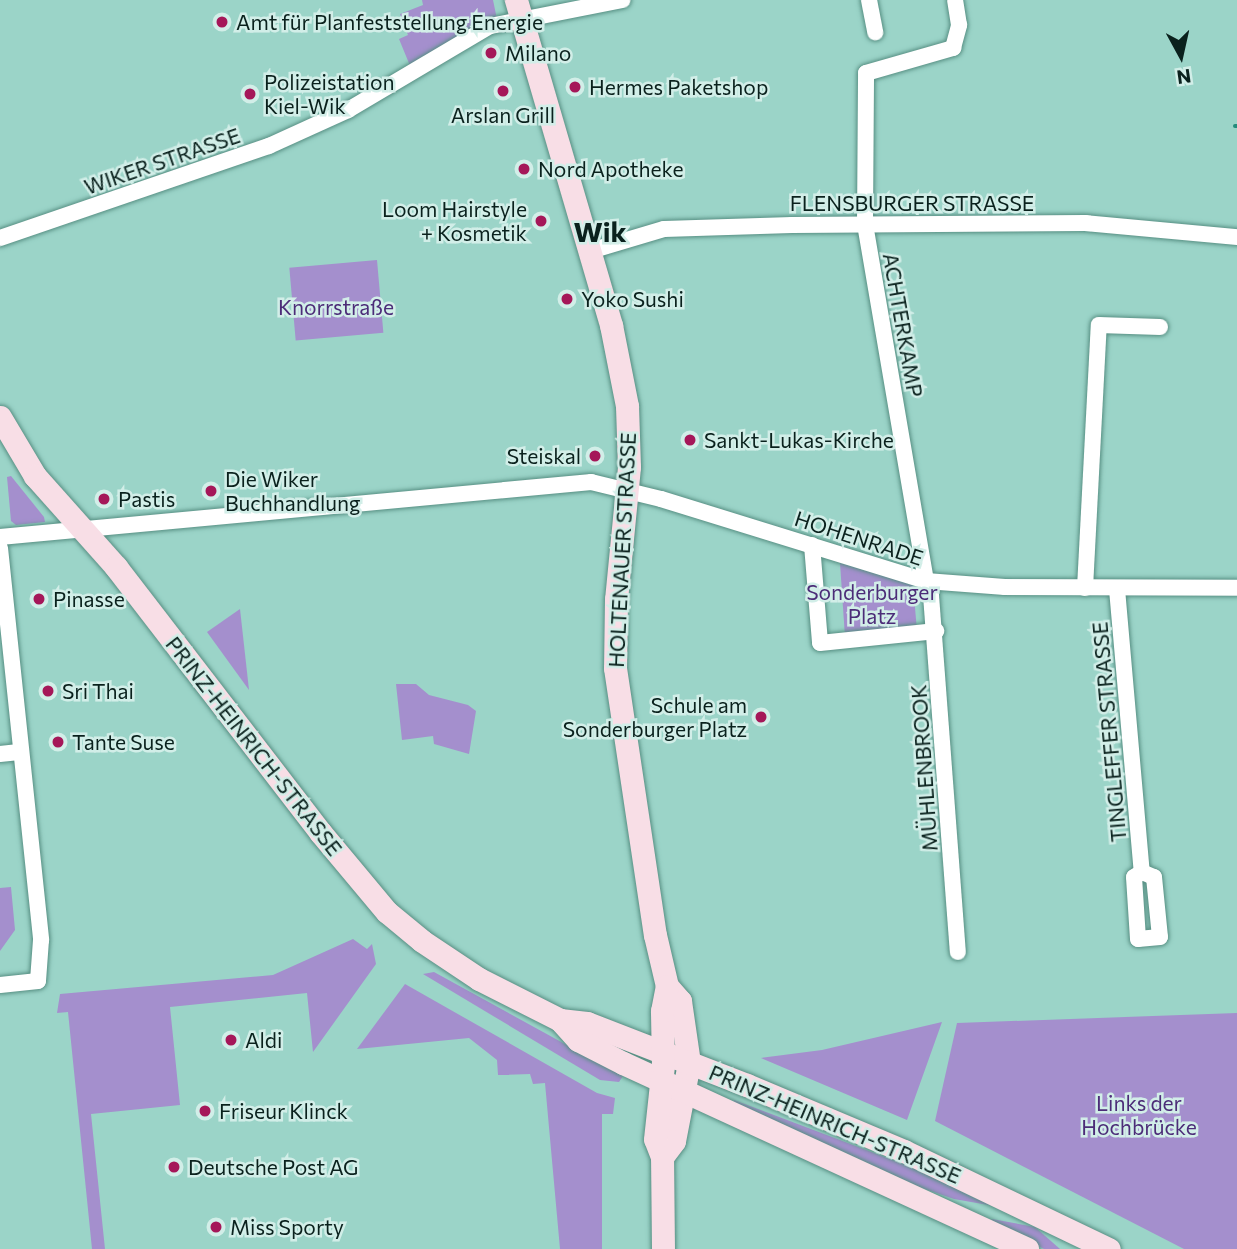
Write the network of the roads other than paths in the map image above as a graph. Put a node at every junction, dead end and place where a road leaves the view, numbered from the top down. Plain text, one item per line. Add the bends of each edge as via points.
1 (622, 0) edge
2 (869, 0) edge
3 (955, 0) edge
4 (518, 10) edge
5 (875, 32) dead end
6 (865, 223) junction
7 (0, 237) edge
8 (1237, 237) edge
9 (590, 251) junction
10 (1160, 327) dead end
11 (0, 417) edge
12 (627, 490) junction
13 (79, 528) junction
14 (0, 537) edge
15 (812, 545) junction
16 (0, 548) edge
17 (928, 582) junction
18 (1085, 588) junction
19 (1237, 588) edge
20 (1117, 589) junction
21 (936, 631) junction
22 (19, 752) junction
23 (0, 754) edge
24 (1142, 872) dead end
25 (958, 952) dead end
26 (0, 985) edge
27 (667, 986) junction
28 (560, 1020) junction
29 (663, 1053) junction
30 (689, 1063) junction
31 (662, 1081) junction
32 (686, 1091) junction
33 (662, 1157) junction
34 (1099, 1248) edge
35 (663, 1249) edge
36 (1027, 1249) edge

1 - 4 street, WIKER STRASSE
2 - 5 street
3 - 6 street, ACHTERKAMP via 959,25 953,48 866,73
4 - 7 street, WIKER STRASSE via 348,110 269,146
4 - 9 main road, HOLTENAUER STRASSE
6 - 8 street, FLENSBURGER STRASSE via 1084,223
6 - 9 street, FLENSBURGER STRASSE via 664,229
6 - 17 street, ACHTERKAMP
9 - 12 main road, HOLTENAUER STRASSE via 625,390
10 - 18 street via 1099,325
11 - 13 main road, PRINZ-HEINRICH-STRASSE via 34,476
12 - 13 street via 592,482
12 - 15 street, HOHENRADE
12 - 27 main road, HOLTENAUER STRASSE via 615,668 626,760
13 - 14 street
13 - 28 main road, PRINZ-HEINRICH-STRASSE via 116,567 387,912 455,964
15 - 17 street, HOHENRADE
15 - 21 street via 820,643
16 - 22 street
17 - 18 street, HOHENRADE
17 - 21 street, MÜHLENBROOK
18 - 20 street, HOHENRADE
19 - 20 street, HOHENRADE
20 - 24 street, TINGLEFFER STRASSE
21 - 25 street, MÜHLENBROOK
22 - 23 street
22 - 26 street via 41,940 38,981
27 - 29 main road, HOLTENAUER STRASSE via 662,1010
27 - 30 main road, HOLTENAUER STRASSE via 680,1001
28 - 29 main road, PRINZ-HEINRICH-STRASSE via 587,1023
28 - 31 main road, PRINZ-HEINRICH-STRASSE via 578,1040
29 - 30 main road, PRINZ-HEINRICH-STRASSE
29 - 31 main road, HOLTENAUER STRASSE
30 - 32 main road, HOLTENAUER STRASSE
30 - 34 main road, PRINZ-HEINRICH-STRASSE via 904,1151
31 - 32 main road, PRINZ-HEINRICH-STRASSE
31 - 33 main road, HOLTENAUER STRASSE via 656,1139
32 - 33 main road, HOLTENAUER STRASSE via 674,1141
32 - 36 main road, PRINZ-HEINRICH-STRASSE
33 - 35 main road, HOLTENAUER STRASSE

